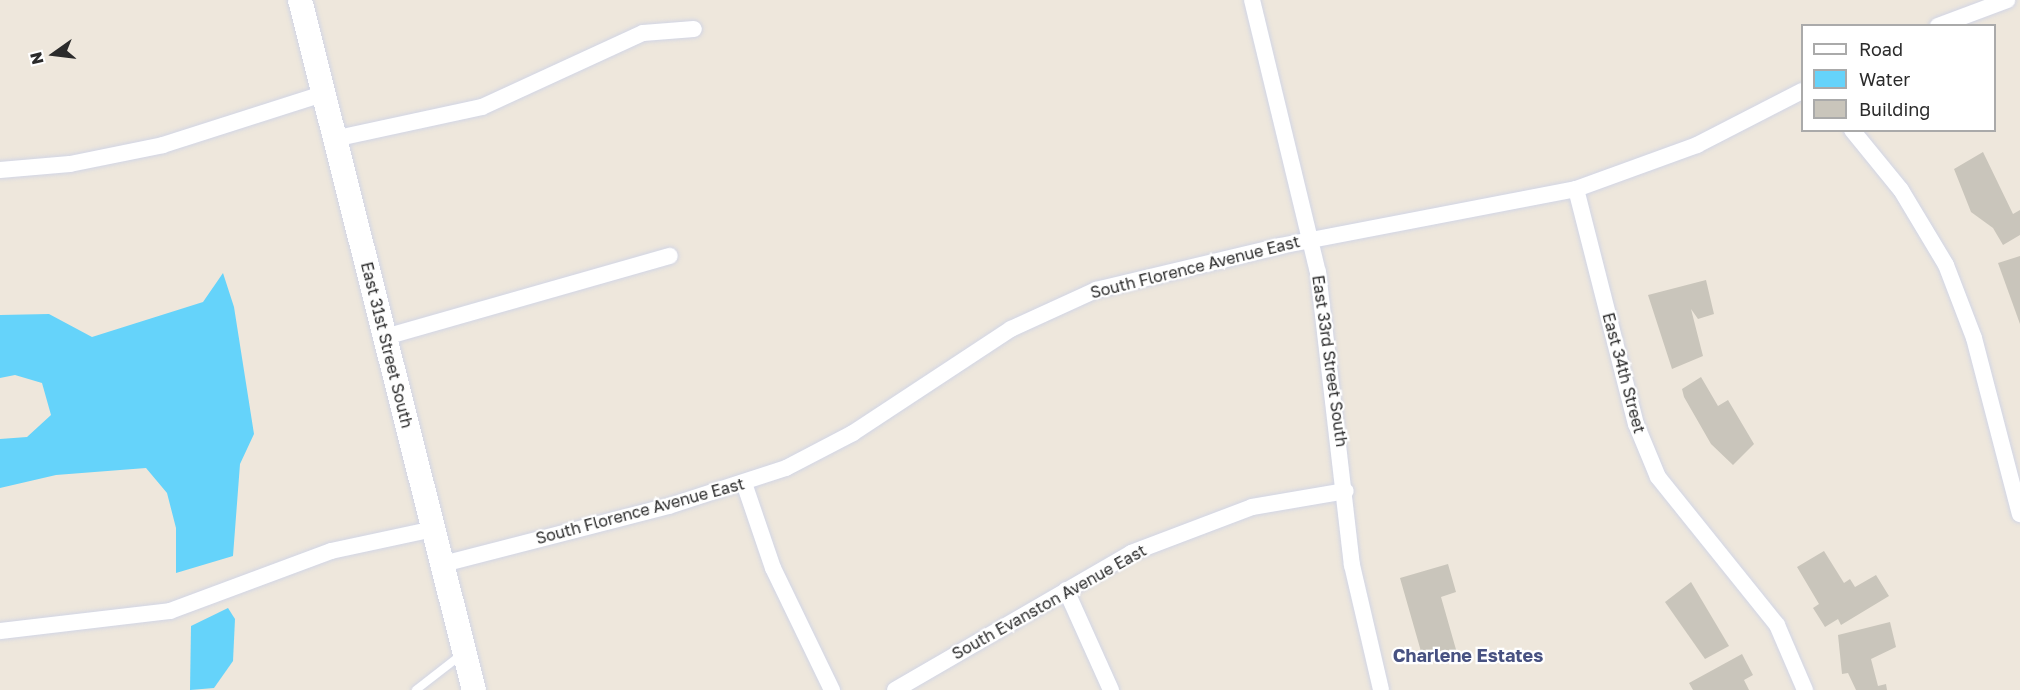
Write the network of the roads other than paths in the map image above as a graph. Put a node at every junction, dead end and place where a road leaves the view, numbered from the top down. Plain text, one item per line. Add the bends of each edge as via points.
1 (300, 0) edge
2 (1252, 0) edge
3 (2007, 0) edge
4 (1943, 24) edge
5 (694, 29) dead end
6 (1801, 92) edge
7 (323, 94) junction
8 (1854, 132) edge
9 (334, 139) junction
10 (0, 170) edge
11 (1576, 189) junction
12 (1311, 239) junction
13 (670, 256) dead end
14 (385, 337) junction
15 (744, 483) junction
16 (1346, 490) junction
17 (2020, 514) edge
18 (434, 529) junction
19 (442, 564) junction
20 (1066, 590) junction
21 (0, 631) edge
22 (465, 652) junction
23 (422, 688) edge
24 (474, 690) edge
25 (832, 690) edge
26 (895, 690) edge
27 (1111, 690) edge
28 (1381, 690) edge
29 (1805, 690) edge

1 - 7 main road, East 31st Street South
2 - 12 street, East 33rd Street South
3 - 4 street
5 - 9 street via 643,33 482,107
6 - 11 street, South Florence Avenue East via 1697,145
7 - 9 main road, East 31st Street South
7 - 10 street via 163,145 70,164
8 - 17 street via 1901,190 1946,265 1974,338
9 - 14 main road, East 31st Street South
11 - 12 street, South Florence Avenue East
11 - 29 street, East 34th Street via 1636,424 1658,477 1777,625
12 - 15 street, South Florence Avenue East via 1137,278 1052,307 853,433
12 - 16 street, East 33rd Street South via 1333,366
13 - 14 street
14 - 18 main road, East 31st Street South
15 - 19 street, South Florence Avenue East
15 - 25 street via 773,568
16 - 20 street, South Evanston Avenue East via 1252,507 1192,527
16 - 28 street, East 33rd Street South via 1361,619
18 - 19 main road, East 31st Street South
18 - 21 street via 331,551 170,611
19 - 22 main road, East 31st Street South
20 - 26 street, South Evanston Avenue East
20 - 27 street
22 - 23 lane
22 - 24 main road, East 31st Street South

